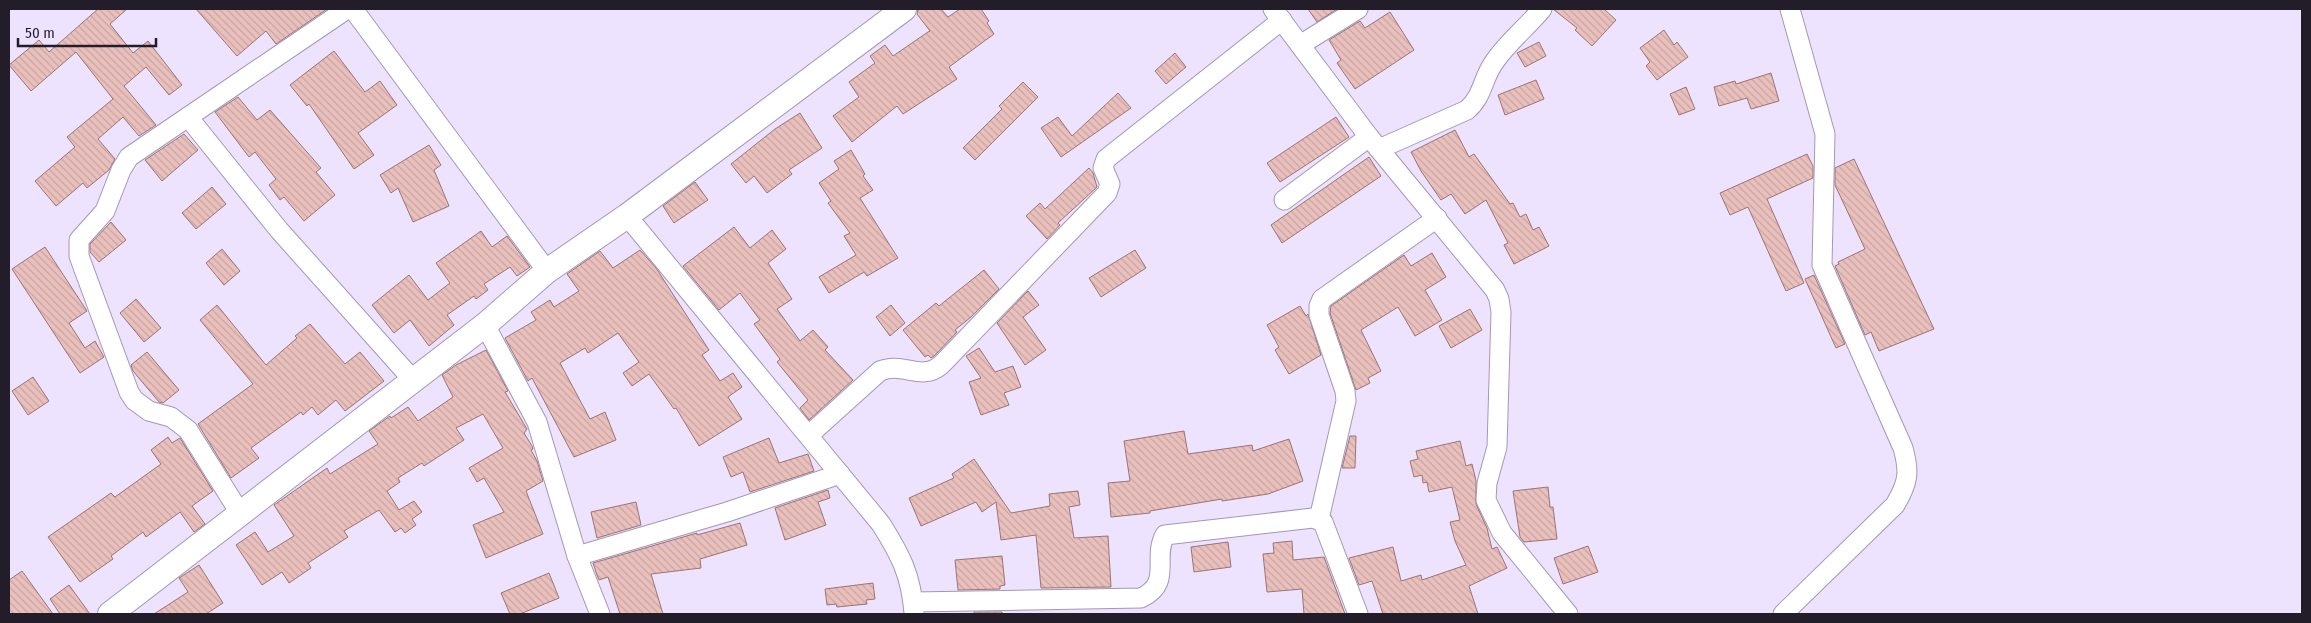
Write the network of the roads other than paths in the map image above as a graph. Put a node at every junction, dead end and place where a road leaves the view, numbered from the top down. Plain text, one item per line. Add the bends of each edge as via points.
1 (347, 9) edge
2 (353, 9) edge
3 (904, 9) edge
4 (1358, 9) edge
5 (1542, 9) edge
6 (1790, 9) edge
7 (1277, 14) edge
8 (1300, 45) junction
9 (188, 117) junction
10 (1374, 143) junction
11 (1284, 200) dead end
12 (626, 216) junction
13 (1437, 218) junction
14 (547, 271) junction
15 (485, 324) junction
16 (413, 380) junction
17 (809, 435) junction
18 (840, 474) junction
19 (240, 513) junction
20 (1319, 518) junction
21 (577, 556) junction
22 (914, 608) edge
23 (113, 614) edge
24 (600, 614) edge
25 (1358, 614) edge
26 (1568, 614) edge
27 (1783, 614) edge

1 - 9 street
2 - 14 street
3 - 12 street
4 - 8 street
5 - 10 street via 1494,62 1476,102 1466,110
6 - 27 street via 1825,134 1822,265 1908,466 1906,486 1895,505
7 - 8 street
7 - 17 street via 1106,159 1103,168 1110,184 1107,193 934,371 926,373 889,367 880,371
8 - 10 street
9 - 16 street via 279,230
9 - 19 street via 126,161 104,211 79,240 79,256 134,400 157,415 170,417 188,430
10 - 11 street
10 - 13 street
12 - 14 street
12 - 17 street
13 - 20 street via 1322,299 1318,306 1346,401
13 - 26 street via 1499,299 1497,446 1486,500 1502,533
14 - 15 street
15 - 16 street
15 - 21 street via 537,422
16 - 19 street
17 - 18 street
18 - 21 street via 727,512
18 - 22 street via 902,558
19 - 23 street
20 - 22 street via 1165,535 1161,543 1161,574 1156,587 1141,598
20 - 25 street via 1326,528
21 - 24 street

